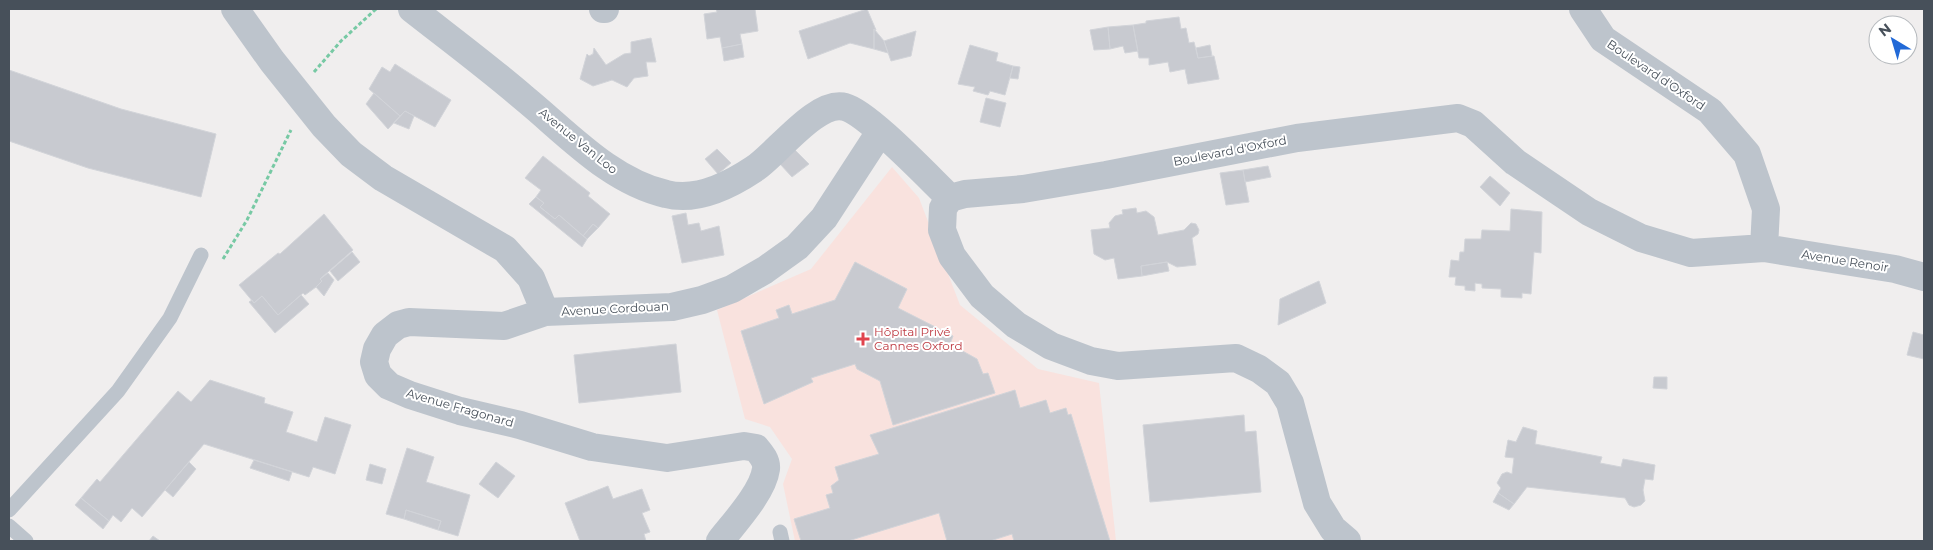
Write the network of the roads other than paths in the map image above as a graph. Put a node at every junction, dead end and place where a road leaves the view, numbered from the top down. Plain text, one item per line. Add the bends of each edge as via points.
1 (235, 9) edge
2 (412, 9) edge
3 (1583, 9) edge
4 (880, 132) junction
5 (950, 198) junction
6 (1764, 248) junction
7 (201, 255) dead end
8 (1924, 276) edge
9 (545, 312) junction
10 (9, 510) edge
11 (9, 526) edge
12 (26, 541) edge
13 (720, 541) edge
14 (1347, 541) edge

1 - 9 street via 272,62 351,154 383,178 505,249 531,278
2 - 4 street, Avenue Van Loo via 593,156 629,182 667,195 689,197 718,188 755,168 798,129 830,107 843,106 855,111
3 - 6 street, Boulevard d'Oxford via 1603,39 1710,111 1747,154 1766,209
4 - 5 street, Avenue Van Loo
4 - 9 street, Avenue Cordouan via 824,218 797,247 732,289 672,307
5 - 6 street, Boulevard d'Oxford via 1096,177 1298,138 1458,118 1473,124 1515,162 1589,212 1641,238 1691,253
5 - 14 street via 943,208 942,230 952,256 982,296 1016,325 1051,346 1091,361 1118,366 1236,358 1278,383 1290,403 1317,503
6 - 8 street, Avenue Renoir
7 - 10 lane via 170,318 118,391
9 - 13 street, Avenue Fragonard via 504,326 409,322 398,325 384,335 377,349 374,362 378,375 389,386 410,395 592,448 667,458 744,446 756,448 766,467 764,477 751,501
11 - 12 lane

